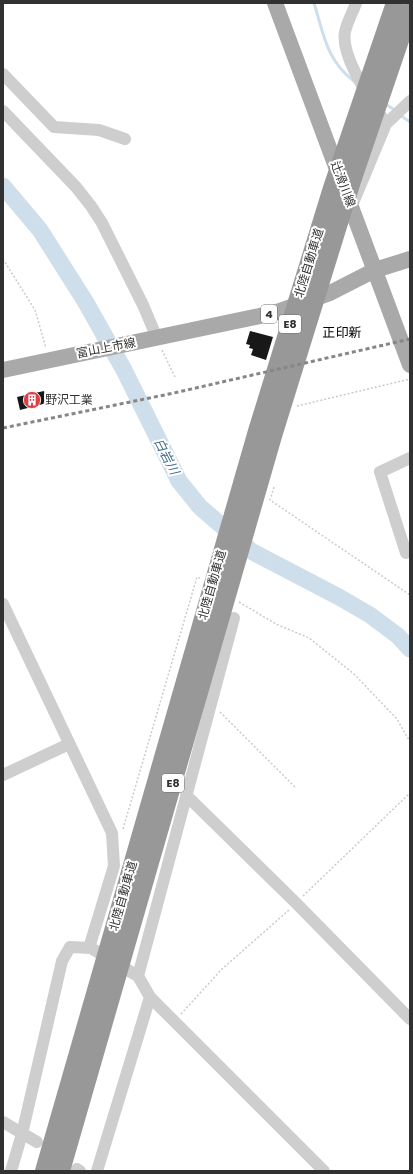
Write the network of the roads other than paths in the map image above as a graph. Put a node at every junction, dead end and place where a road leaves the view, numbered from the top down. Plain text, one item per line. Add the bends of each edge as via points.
1 (275, 3) edge
2 (356, 3) edge
3 (395, 3) edge
4 (410, 11) edge
5 (379, 73) junction
6 (3, 74) edge
7 (410, 102) edge
8 (3, 111) edge
9 (386, 124) junction
10 (125, 139) dead end
11 (352, 206) junction
12 (410, 258) edge
13 (410, 265) edge
14 (375, 270) junction
15 (156, 338) junction
16 (410, 365) edge
17 (3, 370) edge
18 (410, 458) edge
19 (410, 551) edge
20 (3, 604) edge
21 (234, 618) dead end
22 (69, 744) junction
23 (3, 775) edge
24 (186, 795) junction
25 (89, 948) junction
26 (110, 975) junction
27 (138, 976) junction
28 (150, 997) junction
29 (410, 1019) edge
30 (3, 1122) edge
31 (22, 1134) junction
32 (37, 1142) dead end
33 (73, 1170) edge
34 (11, 1171) edge
35 (44, 1171) edge
36 (97, 1171) edge
37 (324, 1171) edge

1 - 11 main road, 辻滑川線
2 - 9 street via 345,33 348,55
3 - 5 highway, 北陸自動車道 / E8
4 - 5 highway, 北陸自動車道 / E8
5 - 26 highway, 北陸自動車道 / E8 via 324,269
6 - 10 street via 54,127 99,130
7 - 9 street
8 - 15 street via 91,206
9 - 11 street
11 - 14 main road, 辻滑川線
12 - 14 main road, 4
13 - 14 street
14 - 15 main road, 4 via 330,293 274,313
14 - 16 main road, 辻滑川線
15 - 17 main road, 富山上市線 / 4
18 - 19 street via 380,472 406,553
20 - 22 street
21 - 24 street
22 - 23 street
22 - 25 street via 112,833 114,866
24 - 27 street
24 - 29 street
25 - 27 street
25 - 31 street via 70,947 62,961
26 - 33 highway, 北陸自動車道 / E8
26 - 35 highway, 北陸自動車道 / E8
27 - 28 street
28 - 36 street
28 - 37 street
30 - 31 street
31 - 32 street
31 - 34 street

